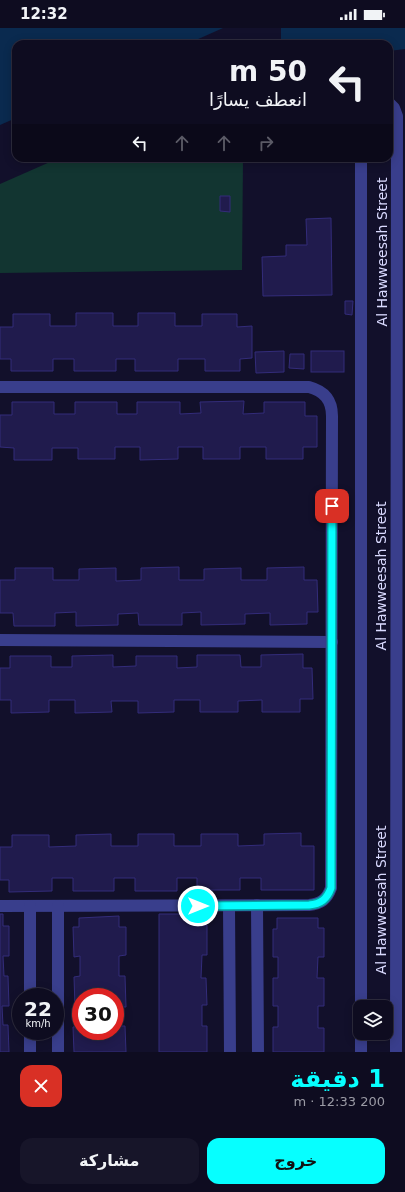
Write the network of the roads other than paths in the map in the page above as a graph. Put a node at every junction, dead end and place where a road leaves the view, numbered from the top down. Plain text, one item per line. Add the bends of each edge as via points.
1 (393, 107) edge
2 (361, 162) edge
3 (0, 387) edge
4 (0, 640) edge
5 (332, 642) junction
6 (0, 906) edge
7 (30, 906) junction
8 (58, 906) junction
9 (229, 906) junction
10 (257, 906) junction
11 (30, 988) edge
12 (361, 1000) edge
13 (30, 1040) edge
14 (361, 1040) edge
15 (30, 1052) edge
16 (58, 1052) edge
17 (230, 1052) edge
18 (258, 1052) edge
19 (361, 1052) edge
20 (396, 1052) edge

1 - 20 street, Al Hawweesah Street via 397,116
2 - 12 street, Al Hawweesah Street
3 - 5 street via 309,387 322,392 332,409
4 - 5 street
5 - 10 street via 331,888 326,899 315,905
6 - 7 street
7 - 8 street
7 - 11 street
8 - 9 street
8 - 16 street
9 - 10 street
9 - 17 street
10 - 18 street
13 - 15 street
14 - 19 street

